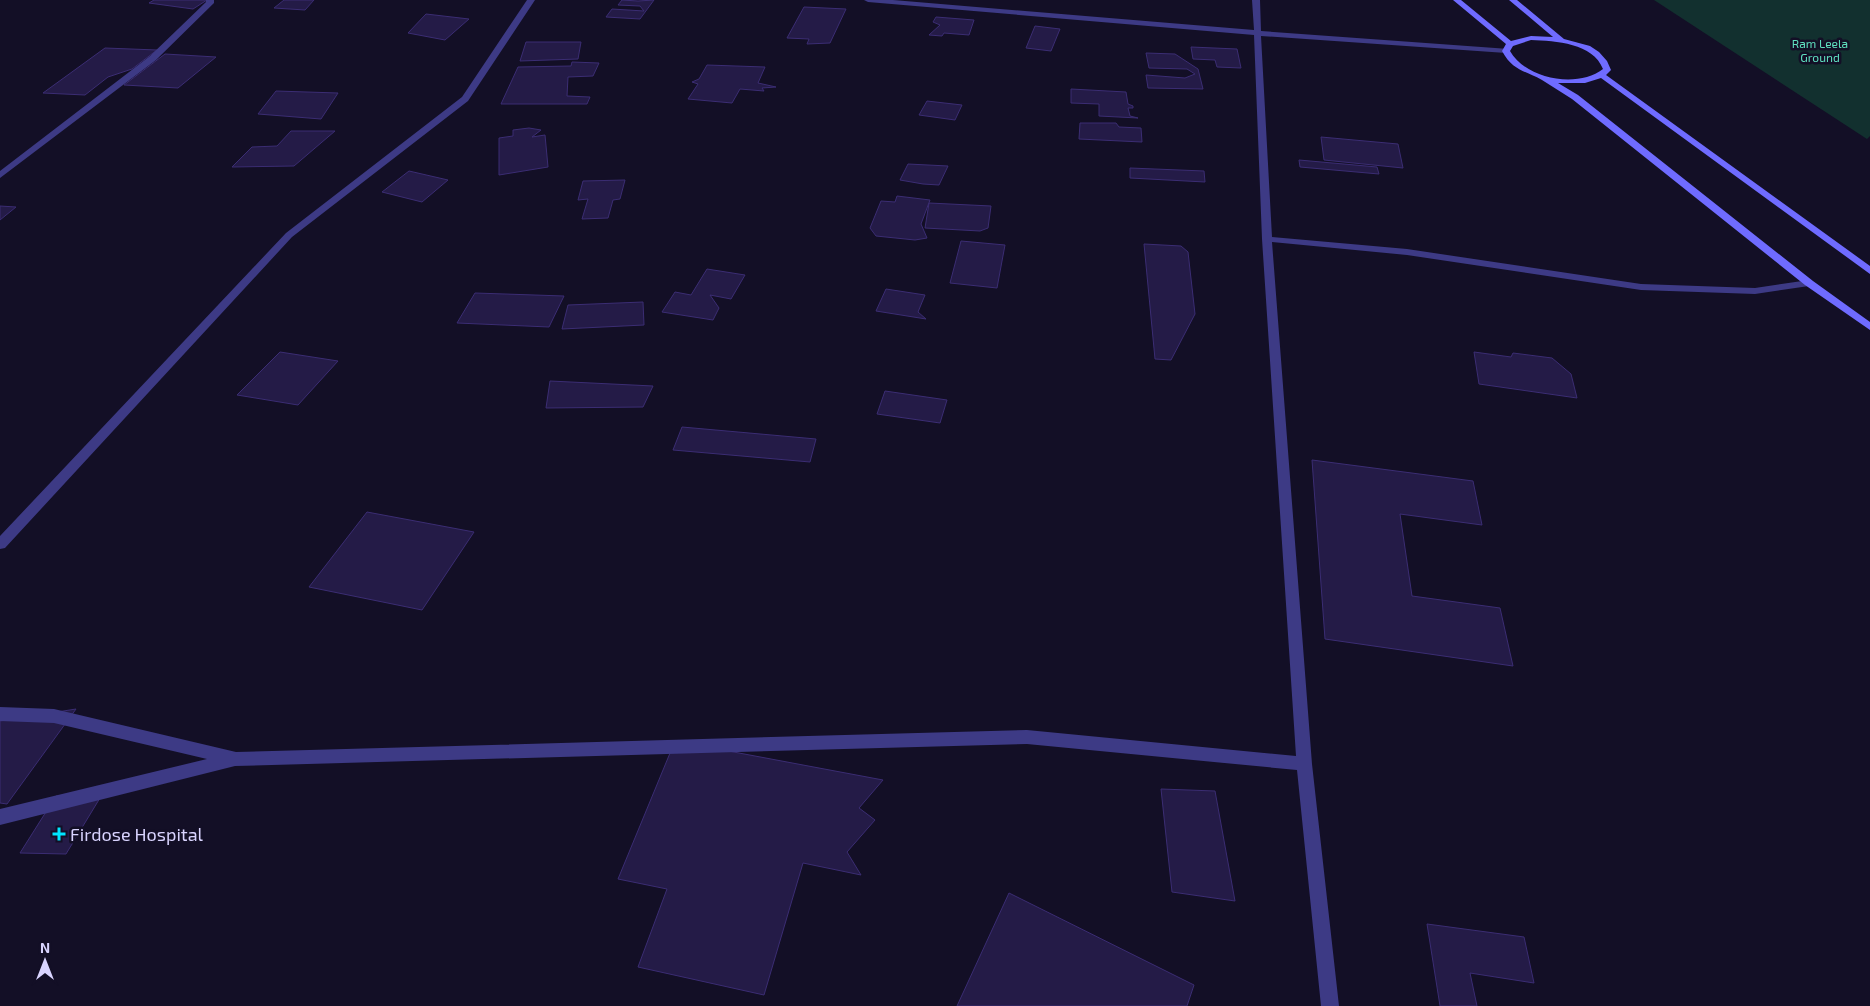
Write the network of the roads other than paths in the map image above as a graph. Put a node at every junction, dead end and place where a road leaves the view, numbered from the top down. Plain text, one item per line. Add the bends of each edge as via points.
1 (210, 0) edge
2 (531, 0) edge
3 (868, 0) edge
4 (1256, 0) edge
5 (1457, 0) edge
6 (1513, 0) edge
7 (1257, 33) junction
8 (1562, 41) junction
9 (1508, 47) junction
10 (1603, 76) junction
11 (1542, 77) junction
12 (0, 175) edge
13 (1267, 239) junction
14 (1870, 271) edge
15 (1809, 283) junction
16 (1870, 326) edge
17 (0, 544) edge
18 (0, 714) edge
19 (235, 759) junction
20 (1304, 764) junction
21 (0, 817) edge
22 (1330, 1006) edge

1 - 12 street via 153,58
2 - 17 street via 465,100 288,235
3 - 7 street
4 - 7 street
5 - 9 street
6 - 8 street
7 - 9 street
7 - 13 street
8 - 9 street via 1531,38
8 - 10 street via 1600,57 1607,70
9 - 11 street via 1508,57 1515,65
10 - 11 street via 1577,82
10 - 14 street
11 - 15 street via 1575,97
13 - 15 street via 1407,252 1641,287 1756,291
13 - 20 street
15 - 16 street
18 - 19 street via 54,716
19 - 20 street via 1027,737
19 - 21 street
20 - 22 street

